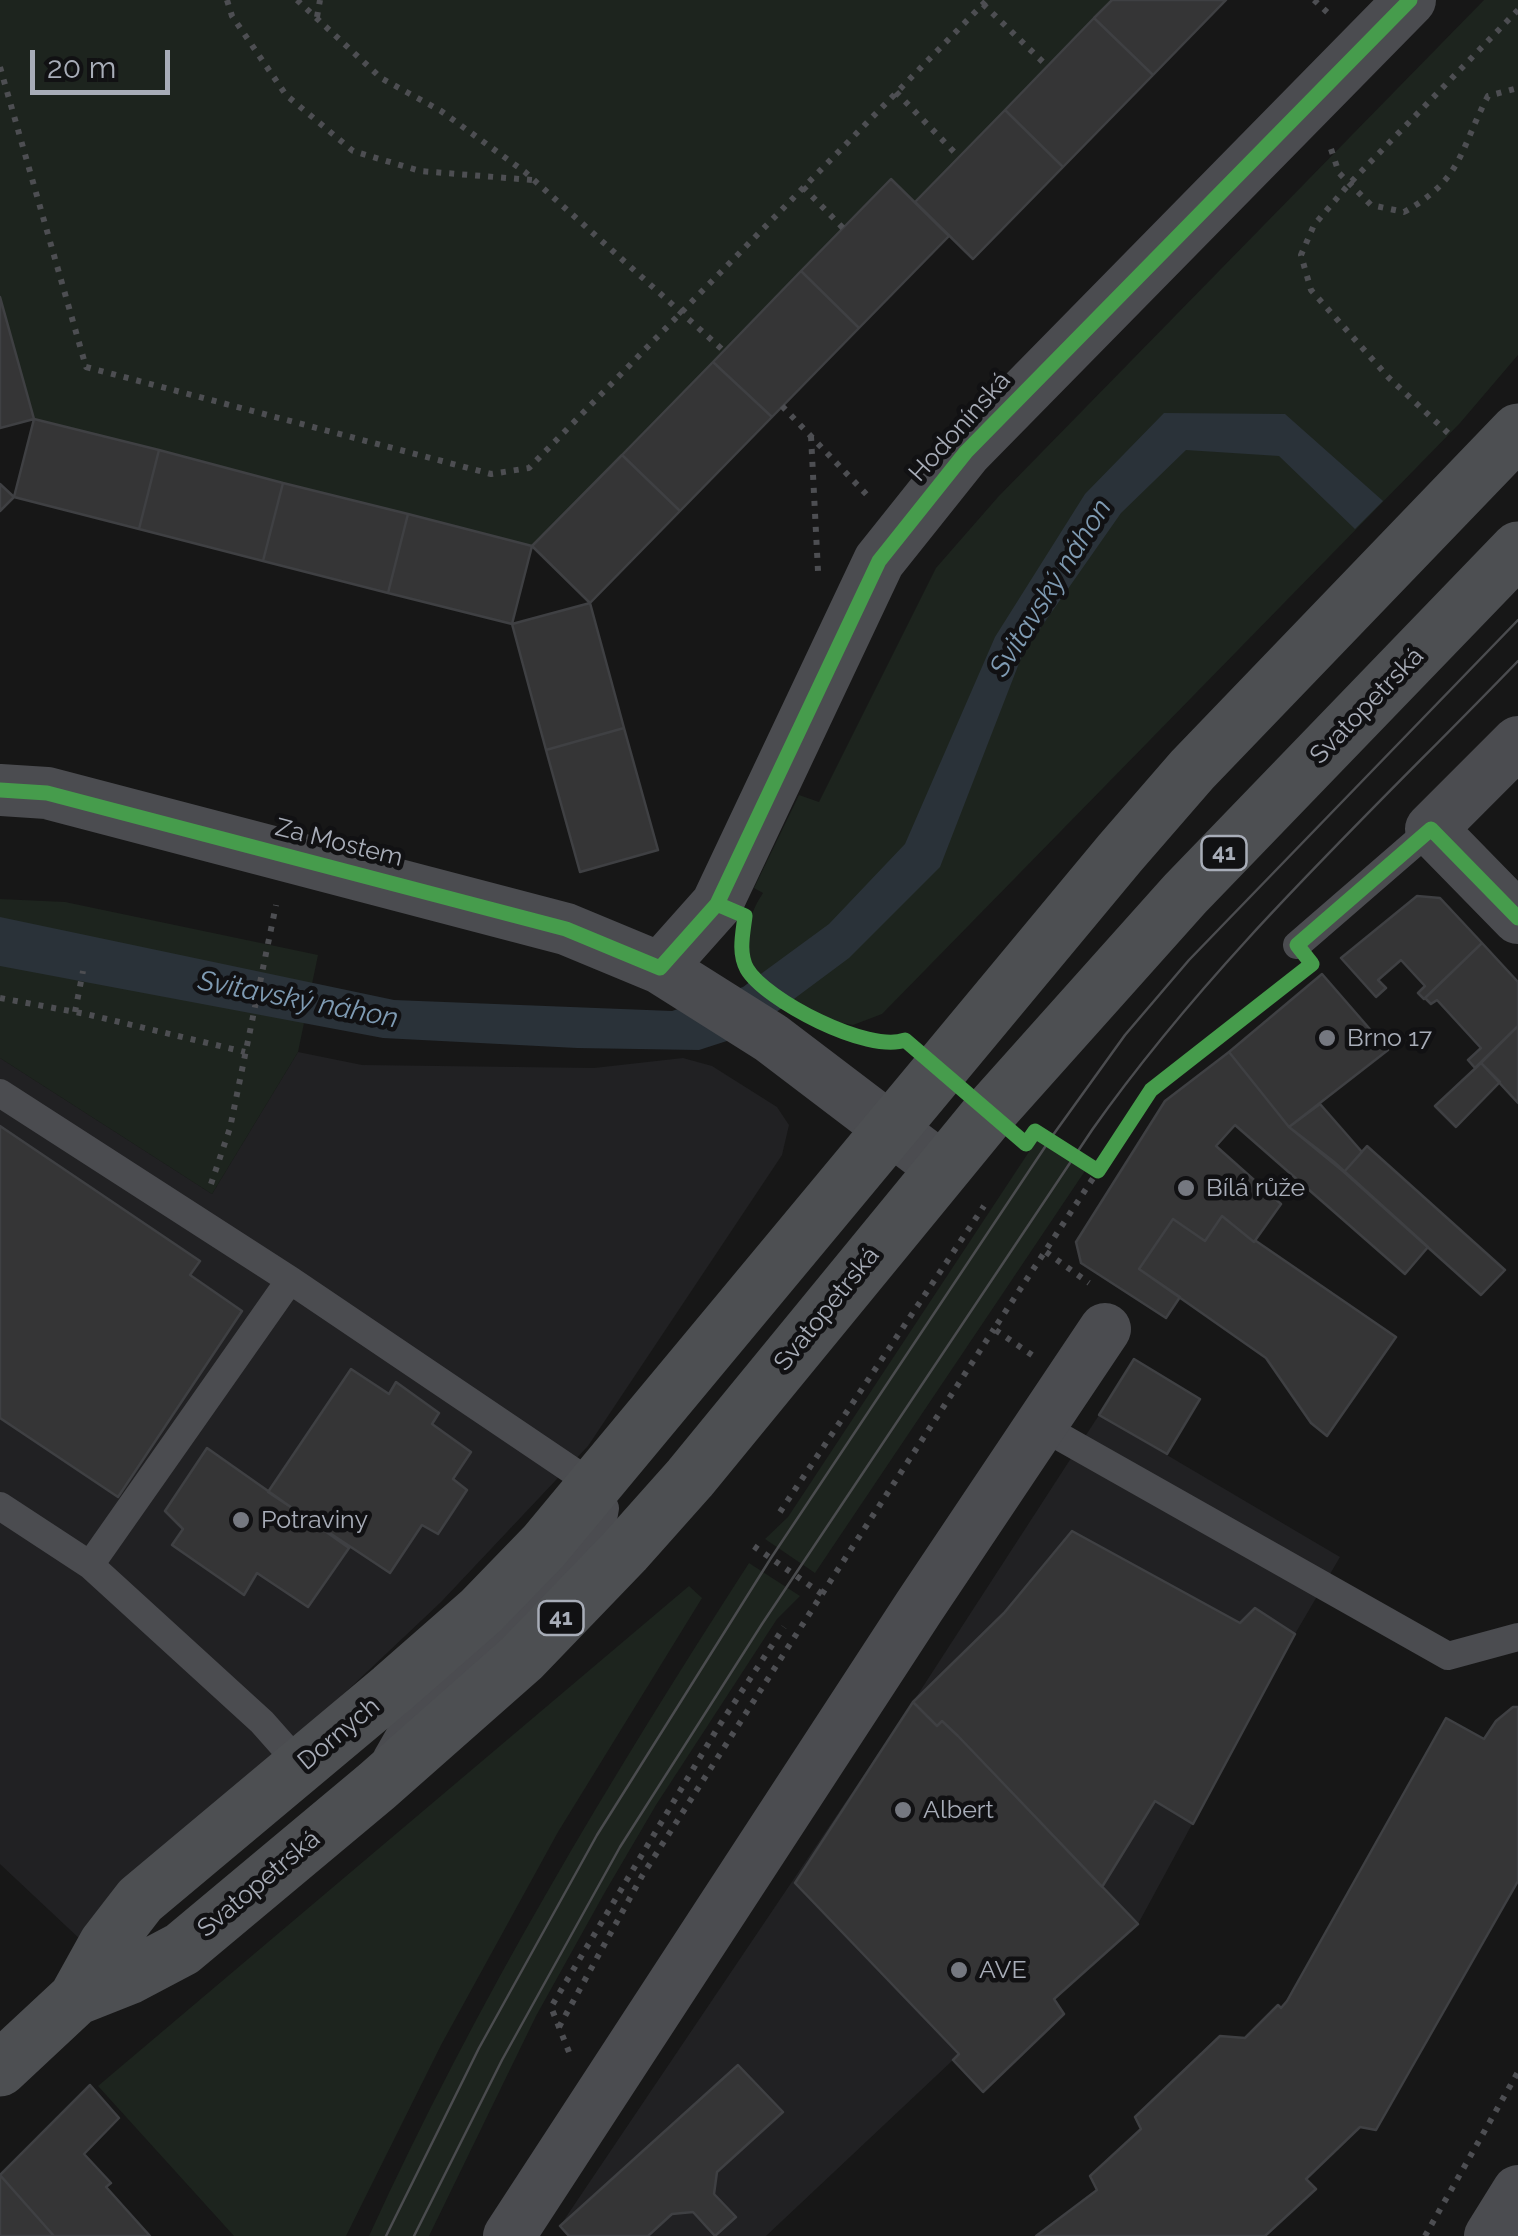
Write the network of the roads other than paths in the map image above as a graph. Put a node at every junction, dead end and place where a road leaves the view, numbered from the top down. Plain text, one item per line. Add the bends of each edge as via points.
1 (1410, 0) edge
2 (1518, 431) edge
3 (1518, 549) edge
4 (1518, 742) edge
5 (0, 790) edge
6 (1431, 829) junction
7 (1518, 918) edge
8 (1297, 946) dead end
9 (670, 973) junction
10 (0, 1093) edge
11 (890, 1129) junction
12 (942, 1168) junction
13 (290, 1280) junction
14 (1105, 1329) dead end
15 (1041, 1426) junction
16 (595, 1486) junction
17 (0, 1506) edge
18 (90, 1565) junction
19 (1518, 1637) edge
20 (301, 1766) junction
21 (377, 1786) junction
22 (76, 1998) junction
23 (0, 2069) edge
24 (1518, 2192) edge
25 (509, 2236) edge
26 (1490, 2236) edge

1 - 9 street, Hodonínská via 966,452 879,561 717,904
2 - 11 main road, 41 via 1192,770
3 - 12 main road, Svatopetrská / 41 via 1185,894
4 - 6 street
5 - 9 street, Za Mostem via 48,794 547,924
6 - 7 street
6 - 8 lane
9 - 11 street, Za Mostem via 771,1038
10 - 13 lane
11 - 12 street, Za Mostem
11 - 16 main road, Dornych / 41
12 - 21 main road, Svatopetrská / 41 via 626,1551 522,1658
13 - 16 lane
13 - 18 lane
14 - 15 street
15 - 19 lane via 1448,1656
15 - 25 street
16 - 20 main road, Dornych / 41 via 482,1611
16 - 21 lane via 605,1508 594,1539 539,1599 411,1715 390,1747
17 - 18 lane
18 - 20 lane
20 - 22 main road, Dornych / 41 via 140,1900
21 - 22 main road, Svatopetrská / 41 via 182,1949
22 - 23 main road, Dornych / 41
24 - 26 street

